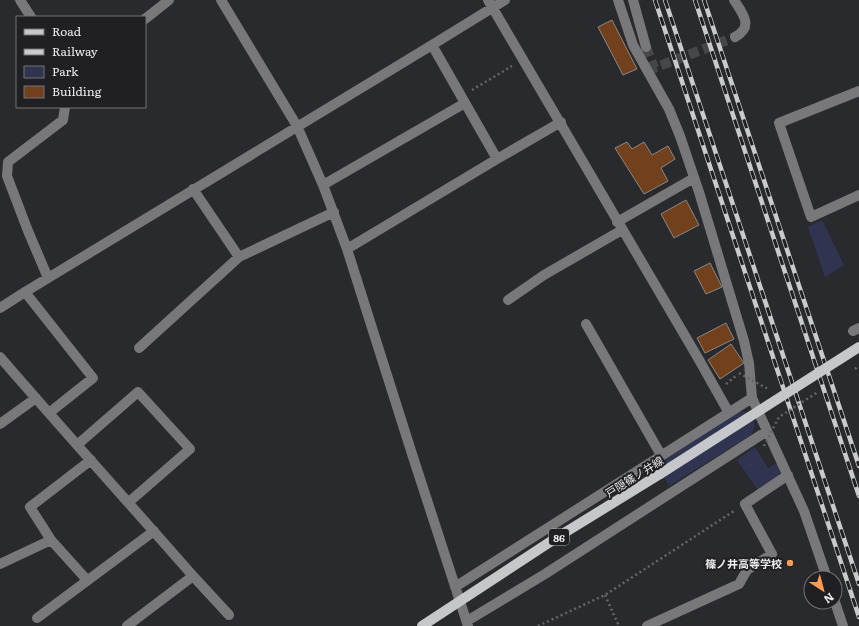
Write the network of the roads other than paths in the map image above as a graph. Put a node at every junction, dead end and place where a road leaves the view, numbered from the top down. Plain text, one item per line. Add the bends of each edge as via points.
1 (20, 0) edge
2 (169, 0) edge
3 (221, 0) edge
4 (505, 0) edge
5 (618, 0) edge
6 (633, 0) edge
7 (734, 0) edge
8 (490, 4) edge
9 (30, 16) edge
10 (146, 18) edge
11 (735, 37) tunnel mouth
12 (432, 45) junction
13 (646, 47) tunnel mouth
14 (859, 91) edge
15 (463, 100) junction
16 (65, 108) edge
17 (561, 122) junction
18 (297, 126) junction
19 (497, 159) junction
20 (694, 178) junction
21 (323, 185) junction
22 (193, 189) junction
23 (859, 195) edge
24 (334, 212) junction
25 (620, 226) junction
26 (347, 249) junction
27 (239, 258) junction
28 (48, 278) junction
29 (25, 292) junction
30 (508, 300) dead end
31 (0, 308) edge
32 (586, 324) dead end
33 (859, 347) edge
34 (139, 348) dead end
35 (0, 357) edge
36 (36, 398) junction
37 (752, 398) junction
38 (49, 413) junction
39 (729, 413) junction
40 (0, 424) edge
41 (768, 431) junction
42 (77, 445) junction
43 (661, 455) junction
44 (91, 460) junction
45 (788, 475) junction
46 (129, 502) junction
47 (154, 531) junction
48 (51, 540) junction
49 (0, 564) edge
50 (824, 570) edge
51 (193, 576) junction
52 (87, 580) junction
53 (455, 586) junction
54 (460, 602) junction
55 (838, 610) edge
56 (229, 615) dead end
57 (37, 618) dead end
58 (467, 624) edge
59 (127, 626) edge
60 (422, 626) edge
61 (647, 626) edge
62 (843, 626) edge

1 - 9 street
2 - 10 street
3 - 18 street
4 - 8 street
5 - 20 street via 633,45 669,109
6 - 13 street
7 - 11 street via 746,22 743,32
8 - 12 street
8 - 17 street
12 - 15 street
12 - 18 street
14 - 23 street via 779,123 811,217
15 - 19 street
15 - 21 street
16 - 28 street via 63,120 8,162 7,176
17 - 19 street
17 - 25 street
18 - 21 street
18 - 22 street
19 - 26 street
20 - 25 street
20 - 37 street via 750,363
21 - 24 street
22 - 27 street
22 - 28 street
24 - 26 street
24 - 27 street
25 - 30 street
25 - 39 street
26 - 53 street
27 - 34 street
28 - 29 street
29 - 31 street
29 - 38 street via 93,378
32 - 43 street
33 - 54 main road, 戸隠篠ノ井線 / 86, bridge via 556,538
35 - 36 street
36 - 38 street
36 - 40 street
37 - 39 street
37 - 41 street
38 - 42 street
39 - 43 street
41 - 45 street
41 - 58 street
42 - 44 street
42 - 46 street via 138,392 185,443 190,449
43 - 53 street
44 - 46 street
44 - 48 street via 30,507
45 - 50 street via 804,511
45 - 61 street via 745,504 772,554 747,570 738,584
46 - 47 street
47 - 51 street
47 - 52 street
48 - 49 street
48 - 52 street
51 - 56 street
51 - 59 street
52 - 57 street
53 - 54 street
54 - 58 street
54 - 60 main road, 戸隠篠ノ井線 / 86
55 - 62 street

